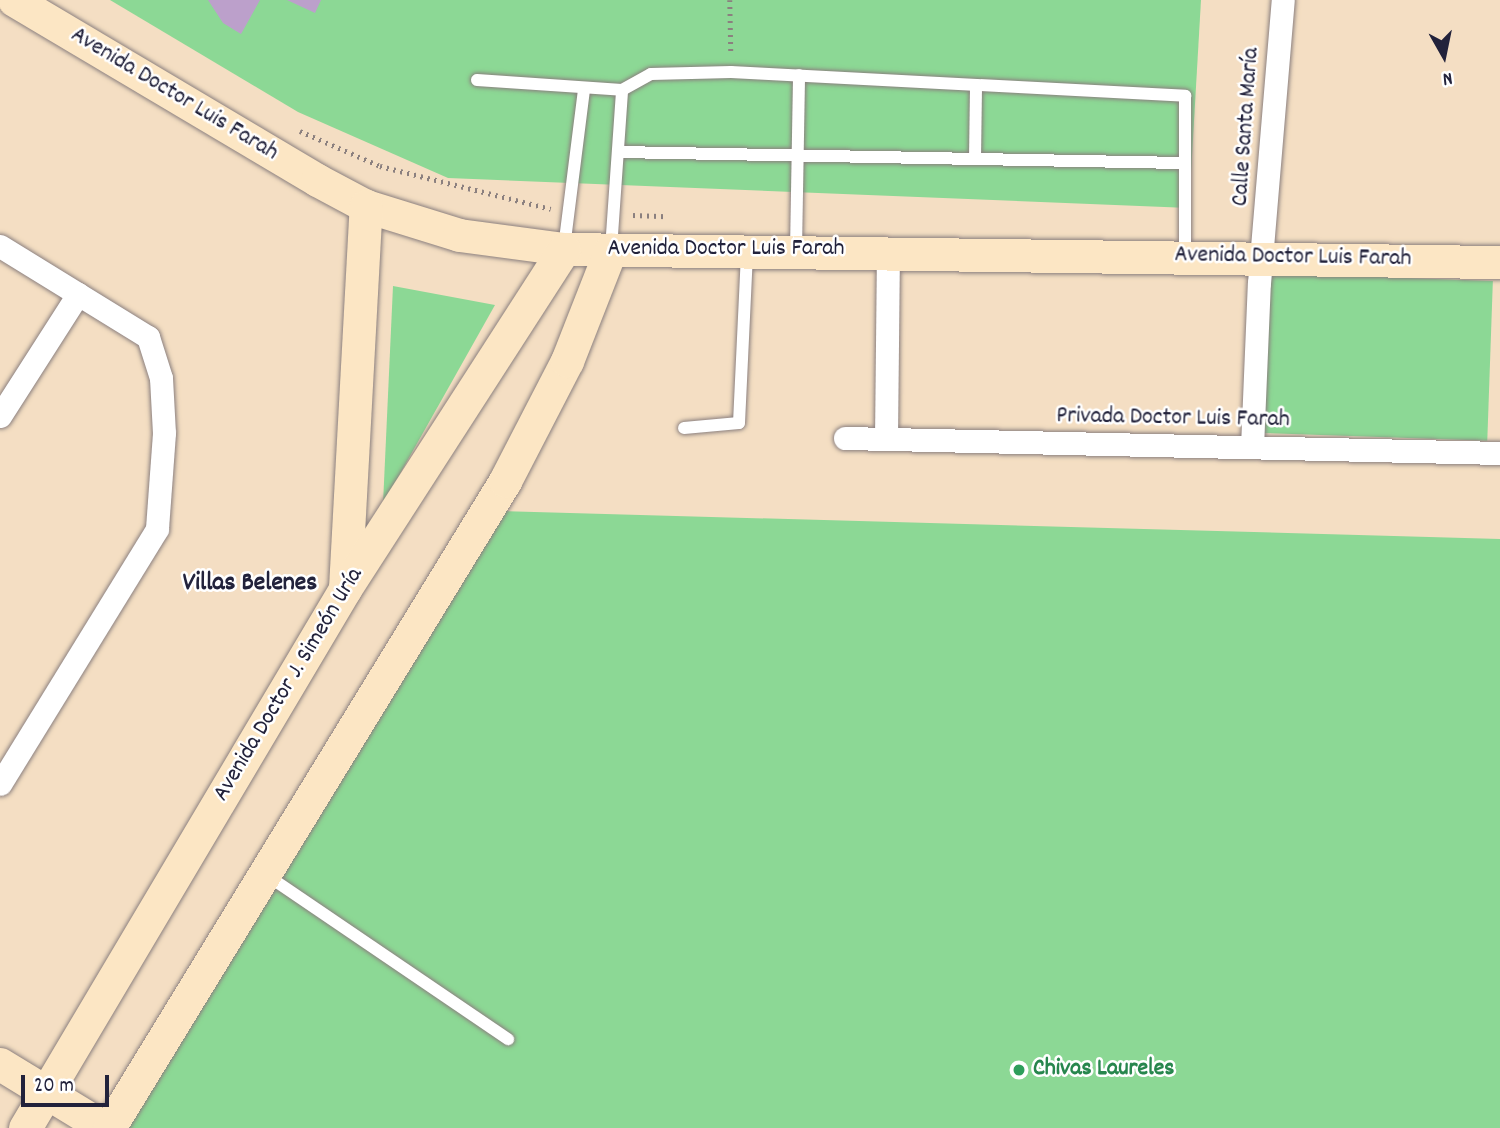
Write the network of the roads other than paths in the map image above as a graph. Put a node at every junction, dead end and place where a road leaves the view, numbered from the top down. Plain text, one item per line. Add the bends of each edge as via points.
1 (14, 0) edge
2 (1283, 0) edge
3 (799, 75) junction
4 (477, 80) dead end
5 (976, 85) junction
6 (584, 90) junction
7 (622, 90) junction
8 (619, 152) junction
9 (797, 155) junction
10 (975, 159) junction
11 (1184, 163) junction
12 (366, 205) junction
13 (0, 246) edge
14 (564, 249) junction
15 (611, 249) junction
16 (747, 250) junction
17 (796, 250) junction
18 (888, 250) junction
19 (1185, 255) junction
20 (1264, 257) junction
21 (1500, 262) edge
22 (78, 294) junction
23 (0, 416) edge
24 (684, 428) dead end
25 (845, 438) dead end
26 (886, 439) junction
27 (1252, 447) junction
28 (1500, 453) edge
29 (345, 589) junction
30 (0, 783) edge
31 (264, 874) junction
32 (508, 1039) dead end
33 (0, 1064) edge
34 (46, 1093) junction
35 (25, 1128) edge
36 (107, 1128) edge

1 - 12 street, Avenida Doctor Luis Farah
2 - 20 street, Calle Santa María
3 - 5 lane
3 - 7 lane via 651,74
3 - 9 lane
4 - 6 lane
5 - 10 lane
5 - 11 lane via 1185,96
6 - 7 lane
6 - 14 lane
7 - 8 lane
8 - 9 lane
8 - 15 lane
9 - 10 lane
9 - 17 lane
10 - 11 lane
11 - 19 lane
12 - 14 street, Avenida Doctor Luis Farah via 459,235
12 - 29 street
13 - 22 street
14 - 15 street, Avenida Doctor Luis Farah
14 - 29 street, Avenida Doctor J. Simeón Uría
15 - 16 street, Avenida Doctor Luis Farah
15 - 31 street via 567,361 505,481
16 - 17 street, Avenida Doctor Luis Farah
16 - 24 lane via 740,423
17 - 18 street, Avenida Doctor Luis Farah
18 - 19 street, Avenida Doctor Luis Farah
18 - 26 street
19 - 20 street, Avenida Doctor Luis Farah
20 - 21 street, Avenida Doctor Luis Farah
20 - 27 street, Calle Santa María
22 - 23 street
22 - 30 street via 148,337 161,378 164,433 157,529
25 - 26 street, Privada Doctor Luis Farah
26 - 27 street, Privada Doctor Luis Farah
27 - 28 street, Privada Doctor Luis Farah
29 - 34 street, Avenida Doctor J. Simeón Uría
31 - 32 lane
31 - 36 street
33 - 34 street
34 - 35 street, Avenida Doctor J. Simeón Uría
34 - 36 street

